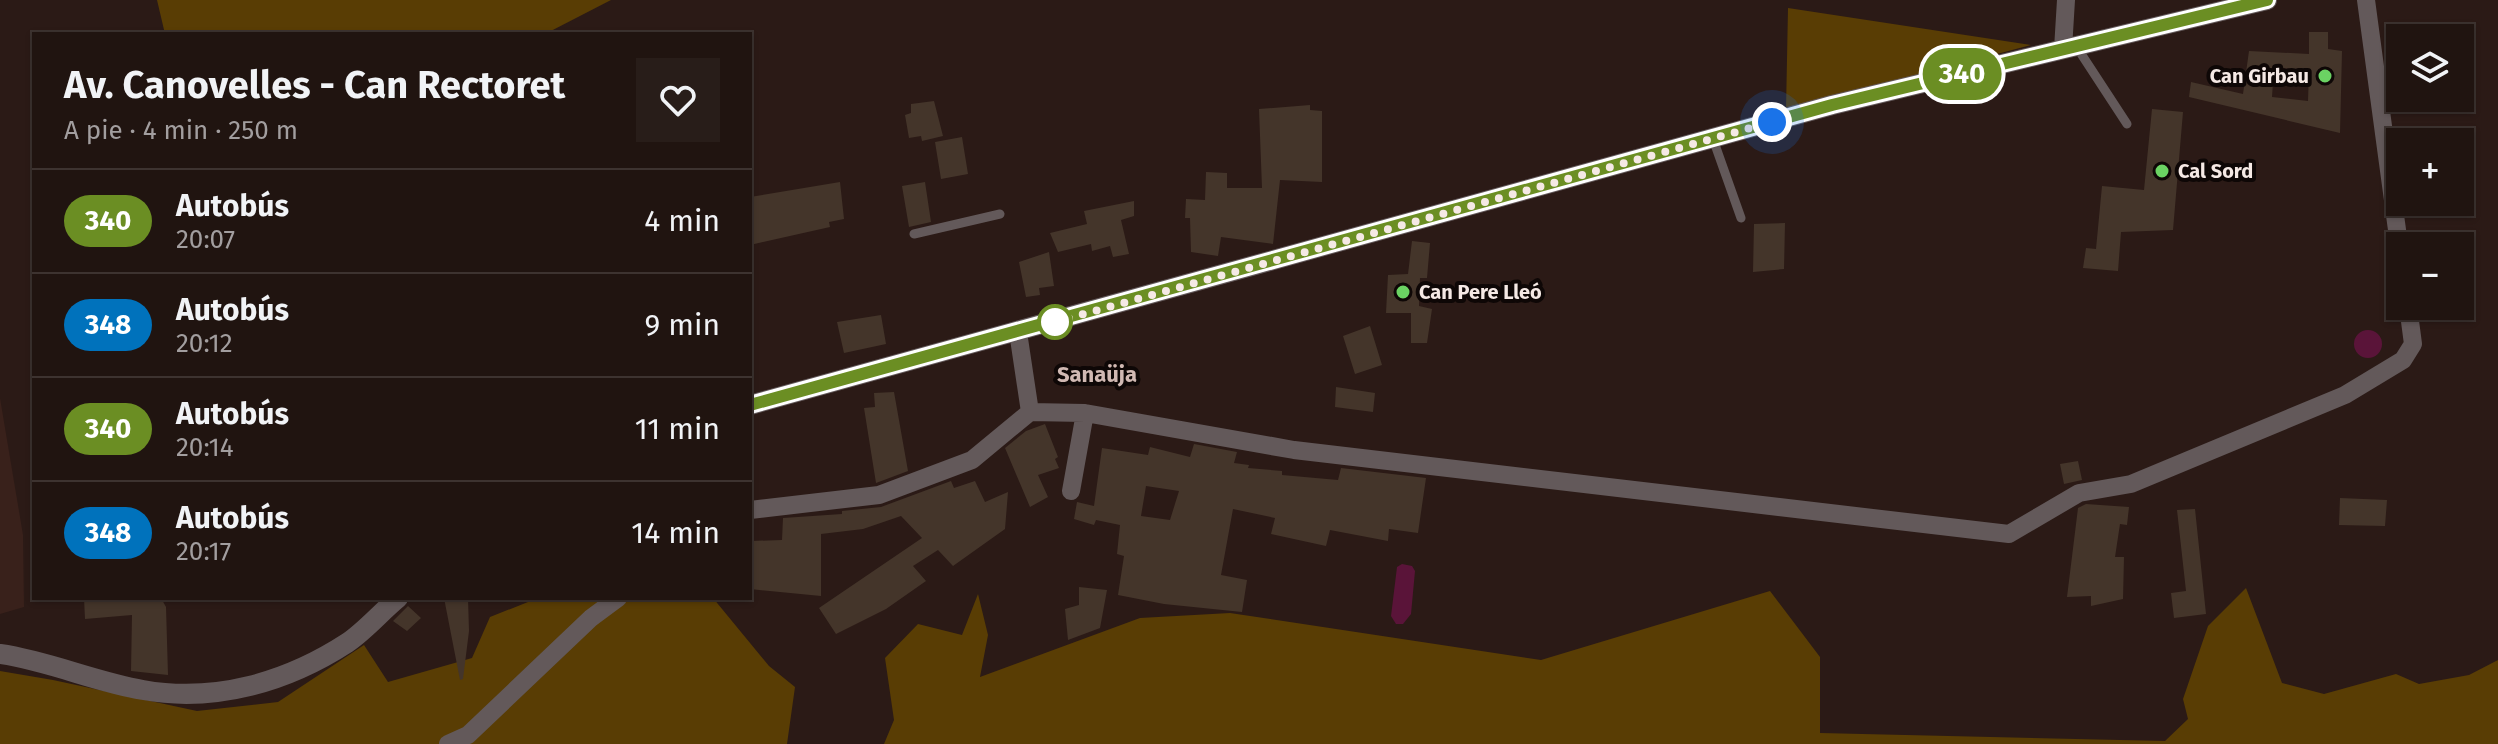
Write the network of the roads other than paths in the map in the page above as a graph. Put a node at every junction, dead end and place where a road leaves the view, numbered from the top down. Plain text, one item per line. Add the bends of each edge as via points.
1 (2066, 0) edge
2 (2267, 0) edge
3 (2366, 0) edge
4 (2070, 48) junction
5 (2127, 124) dead end
6 (1713, 139) junction
7 (1000, 214) dead end
8 (1741, 218) dead end
9 (2397, 232) edge
10 (914, 234) dead end
11 (2410, 320) edge
12 (1018, 332) junction
13 (752, 404) edge
14 (1030, 412) junction
15 (1085, 413) junction
16 (1071, 491) dead end
17 (752, 510) edge
18 (396, 600) edge
19 (615, 600) edge
20 (0, 654) edge
21 (448, 744) edge

1 - 4 street
2 - 4 street
3 - 9 street
4 - 5 lane
4 - 6 street
6 - 8 lane
6 - 12 street
7 - 10 lane
11 - 15 street via 2413,344 2403,360 2345,395 2131,484 2079,493 2009,534 1294,450
12 - 13 street
12 - 14 street
14 - 15 street
14 - 17 street via 972,460 879,495
15 - 16 street
18 - 20 street via 348,642 271,682 237,690 192,695 144,690
19 - 21 street via 468,735

